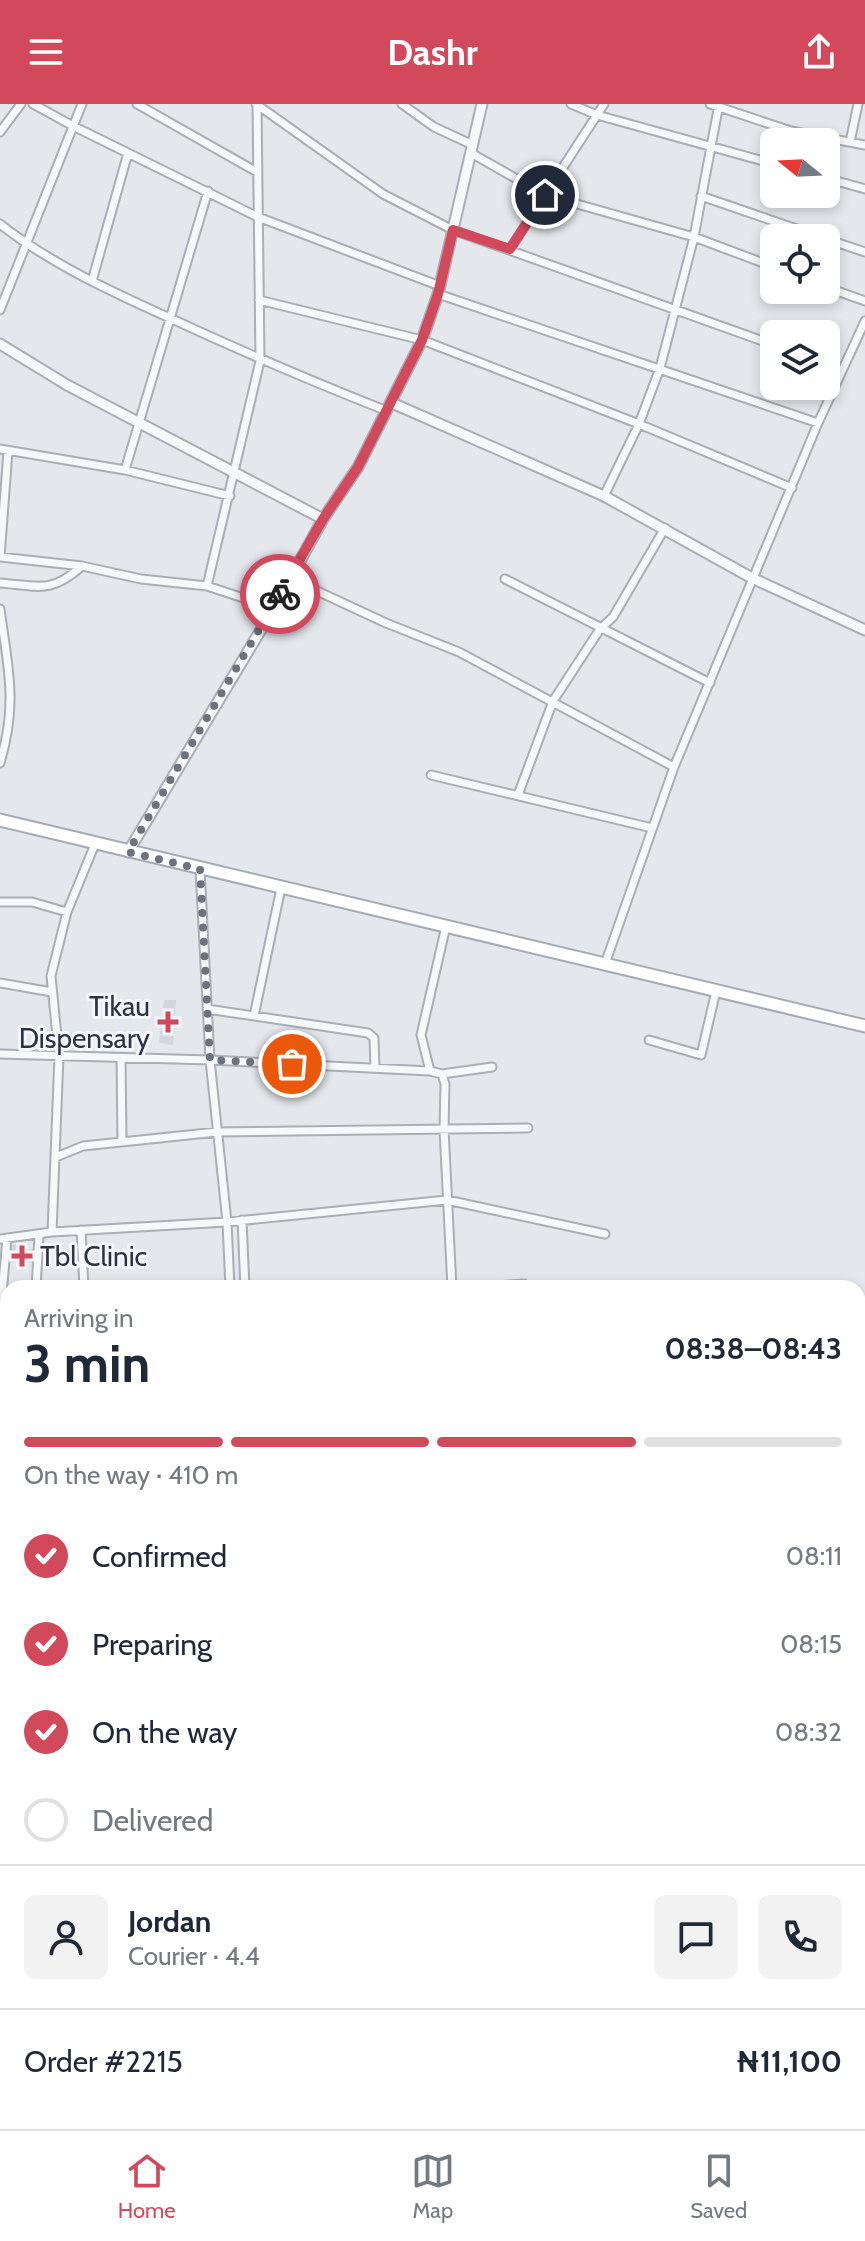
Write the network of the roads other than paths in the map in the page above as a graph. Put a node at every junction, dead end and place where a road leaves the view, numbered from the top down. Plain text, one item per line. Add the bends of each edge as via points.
1 (21, 104) edge
2 (33, 104) edge
3 (82, 104) edge
4 (137, 104) edge
5 (257, 104) edge
6 (402, 104) edge
7 (482, 104) edge
8 (571, 104) edge
9 (604, 104) edge
10 (858, 104) edge
11 (716, 105) edge
12 (597, 115) junction
13 (73, 126) junction
14 (0, 132) edge
15 (850, 142) junction
16 (865, 145) edge
17 (709, 146) junction
18 (472, 149) junction
19 (128, 153) junction
20 (760, 160) edge
21 (257, 172) junction
22 (840, 182) edge
23 (865, 189) edge
24 (208, 191) junction
25 (545, 195) junction
26 (701, 196) junction
27 (258, 217) junction
28 (0, 224) edge
29 (784, 224) edge
30 (453, 230) junction
31 (694, 237) junction
32 (25, 243) junction
33 (840, 243) edge
34 (510, 249) junction
35 (865, 252) edge
36 (760, 262) edge
37 (92, 281) junction
38 (439, 290) junction
39 (840, 292) edge
40 (259, 300) junction
41 (865, 301) edge
42 (676, 308) junction
43 (0, 310) edge
44 (171, 319) junction
45 (865, 321) edge
46 (422, 340) junction
47 (760, 340) edge
48 (0, 344) edge
49 (260, 361) junction
50 (660, 368) junction
51 (842, 370) joint
52 (389, 407) junction
53 (818, 423) junction
54 (139, 424) junction
55 (639, 424) junction
56 (4, 450) edge
57 (125, 470) junction
58 (235, 473) junction
59 (792, 488) junction
60 (230, 496) junction
61 (604, 496) junction
62 (323, 519) junction
63 (665, 528) junction
64 (0, 557) edge
65 (82, 566) junction
66 (288, 578) junction
67 (752, 578) junction
68 (505, 579) dead end
69 (0, 583) edge
70 (207, 586) junction
71 (274, 608) junction
72 (0, 609) edge
73 (600, 629) junction
74 (865, 630) edge
75 (9, 675) junction
76 (0, 676) edge
77 (710, 683) junction
78 (553, 701) junction
79 (0, 763) edge
80 (674, 767) junction
81 (431, 775) dead end
82 (518, 795) junction
83 (0, 820) edge
84 (652, 828) junction
85 (95, 844) junction
86 (128, 852) junction
87 (200, 869) junction
88 (281, 888) junction
89 (0, 902) edge
90 (67, 912) junction
91 (446, 926) junction
92 (605, 964) junction
93 (0, 983) edge
94 (716, 991) junction
95 (52, 992) junction
96 (207, 1009) junction
97 (254, 1016) junction
98 (865, 1026) edge
99 (649, 1040) dead end
100 (0, 1054) edge
101 (59, 1056) junction
102 (121, 1058) junction
103 (210, 1060) junction
104 (492, 1067) dead end
105 (375, 1068) junction
106 (430, 1071) junction
107 (442, 1074) junction
108 (528, 1128) dead end
109 (444, 1129) junction
110 (217, 1132) junction
111 (122, 1142) junction
112 (56, 1157) junction
113 (447, 1200) junction
114 (242, 1220) junction
115 (227, 1222) junction
116 (81, 1230) junction
117 (52, 1232) junction
118 (605, 1234) dead end
119 (39, 1235) junction
120 (4, 1238) edge
121 (2, 1280) edge
122 (36, 1280) edge
123 (84, 1280) edge
124 (230, 1280) edge
125 (245, 1280) edge
126 (452, 1280) edge

1 - 14 street
2 - 13 street
3 - 13 street
4 - 21 street
5 - 21 street
5 - 30 street via 383,194
6 - 18 street
7 - 18 street
8 - 12 street
9 - 12 street
10 - 15 street
11 - 15 street via 791,131
11 - 17 street
12 - 17 street
12 - 25 street
13 - 19 street
13 - 32 street
15 - 16 street
17 - 20 street
17 - 26 street
18 - 25 street
18 - 30 street
19 - 24 street
19 - 37 street
21 - 27 street
22 - 23 street
24 - 27 street
24 - 44 street
25 - 31 street
25 - 34 street
26 - 29 street
26 - 31 street
27 - 38 street
27 - 40 street
28 - 32 street
30 - 34 street
30 - 38 street
31 - 36 street
31 - 42 street
32 - 37 street
32 - 43 street
33 - 35 street
34 - 42 street
37 - 44 street
38 - 46 street
38 - 50 street
39 - 41 street
40 - 46 street
40 - 49 street
42 - 47 street
42 - 50 street
44 - 49 street
44 - 54 street
45 - 51 street
46 - 52 street
46 - 55 street
48 - 54 street
49 - 52 street
49 - 58 street
50 - 53 street
50 - 55 street
51 - 53 street
52 - 61 street
52 - 62 street
53 - 59 street
54 - 57 street
54 - 58 street
55 - 59 street
55 - 61 street
56 - 57 street
56 - 64 street
57 - 60 street
58 - 60 street
58 - 62 street
59 - 67 street
60 - 70 street
61 - 63 street
62 - 66 street
63 - 67 street
63 - 73 street via 613,617
64 - 65 street
65 - 69 street via 56,585
65 - 70 street
66 - 71 street
66 - 78 street via 459,652
67 - 74 street
67 - 77 street
68 - 73 street
70 - 71 street
71 - 86 street
72 - 75 street
73 - 77 street
73 - 78 street
75 - 76 street
75 - 79 street via 11,715
77 - 80 street
78 - 80 street
78 - 82 street
80 - 84 street
81 - 82 street
82 - 84 street
83 - 85 main road
84 - 92 street
85 - 86 main road
85 - 90 street
86 - 87 main road
87 - 88 main road
87 - 96 street
88 - 91 main road
88 - 97 street
89 - 90 street via 32,902
90 - 95 street via 54,959
91 - 92 main road
91 - 106 street via 421,1035
92 - 94 main road
93 - 95 street
94 - 98 main road
94 - 99 street via 701,1055
95 - 101 street
96 - 97 street
96 - 103 street
97 - 105 street via 368,1033 374,1038
100 - 101 street
101 - 102 street
101 - 112 street
102 - 103 street
102 - 111 street
103 - 105 street
103 - 110 street
104 - 107 street
105 - 106 street
106 - 107 street
107 - 109 street
108 - 109 street
109 - 110 street
109 - 113 street
110 - 111 street
110 - 115 street
111 - 112 street via 83,1146
112 - 117 street
113 - 114 street
113 - 118 street
113 - 126 street
114 - 115 street
114 - 125 street
115 - 116 street
115 - 124 street
116 - 117 street
116 - 123 street
117 - 119 street
119 - 120 street
119 - 122 street
120 - 121 street

